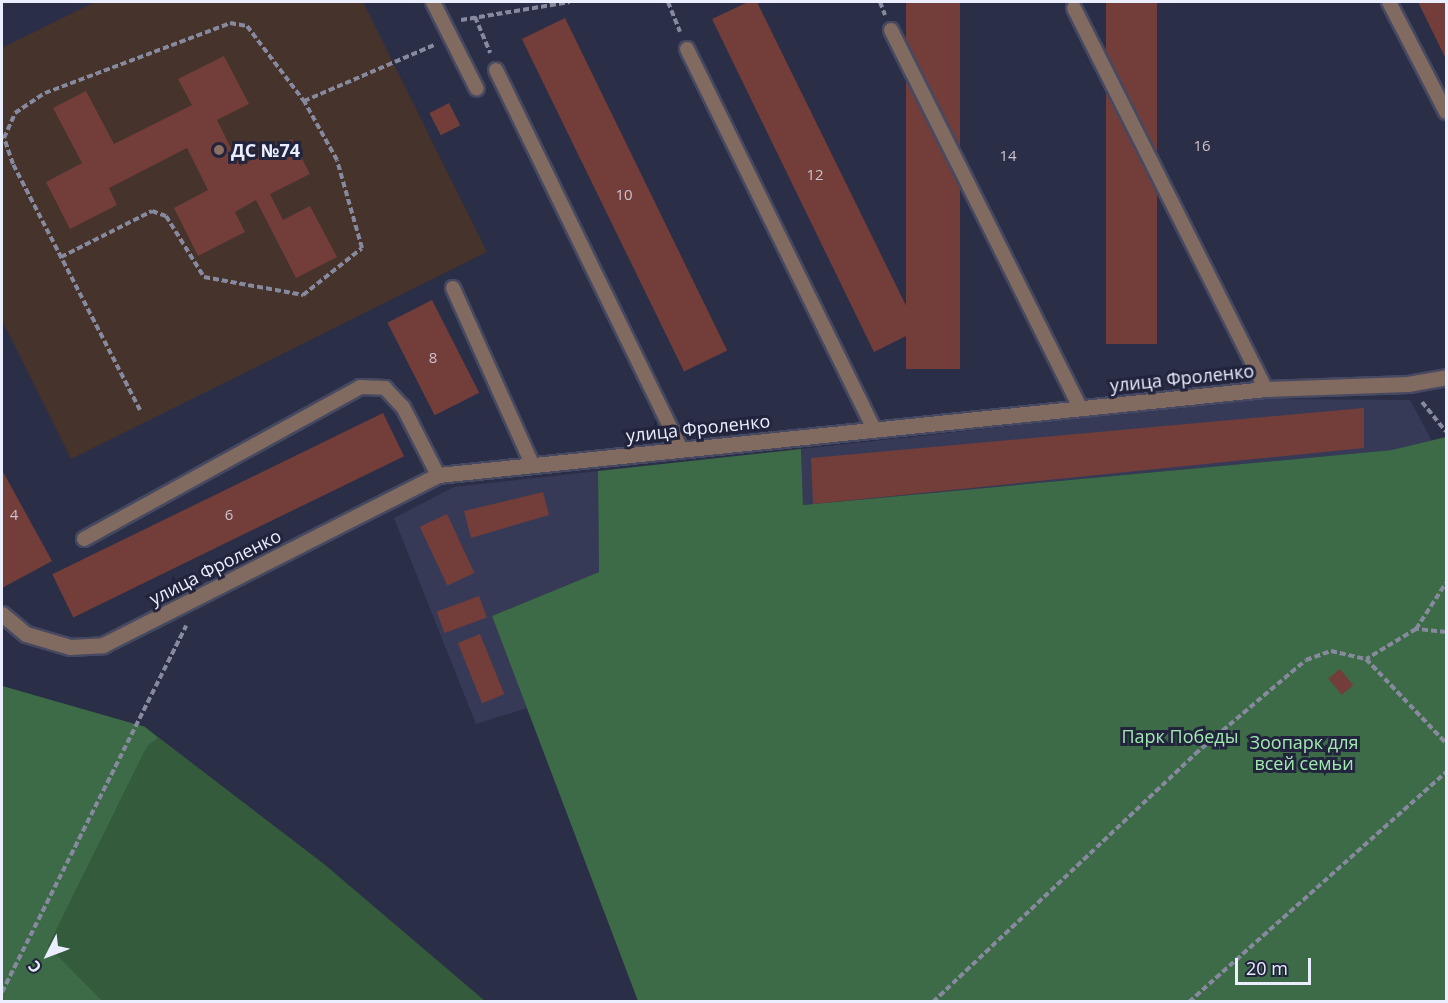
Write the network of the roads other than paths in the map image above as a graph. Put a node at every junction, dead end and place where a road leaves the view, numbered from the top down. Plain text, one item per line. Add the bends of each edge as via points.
1 (433, 2) edge
2 (1389, 2) edge
3 (1074, 8) dead end
4 (891, 30) dead end
5 (687, 49) road end
6 (496, 70) road end
7 (477, 89) dead end
8 (1446, 112) edge
9 (453, 288) dead end
10 (1446, 377) edge
11 (1266, 389) junction
12 (1080, 408) junction
13 (874, 429) junction
14 (681, 449) junction
15 (532, 464) junction
16 (438, 475) junction
17 (84, 539) dead end
18 (2, 614) edge

1 - 7 lane
2 - 8 lane
3 - 11 lane
4 - 12 lane
5 - 13 lane
6 - 14 lane
9 - 15 lane
10 - 11 street, улица Фроленко via 1408,384
11 - 12 street, улица Фроленко
12 - 13 street, улица Фроленко
13 - 14 street, улица Фроленко
14 - 15 street, улица Фроленко
15 - 16 street, улица Фроленко
16 - 17 lane via 403,406 385,388 360,387
16 - 18 street, улица Фроленко via 103,645 70,647 26,634

